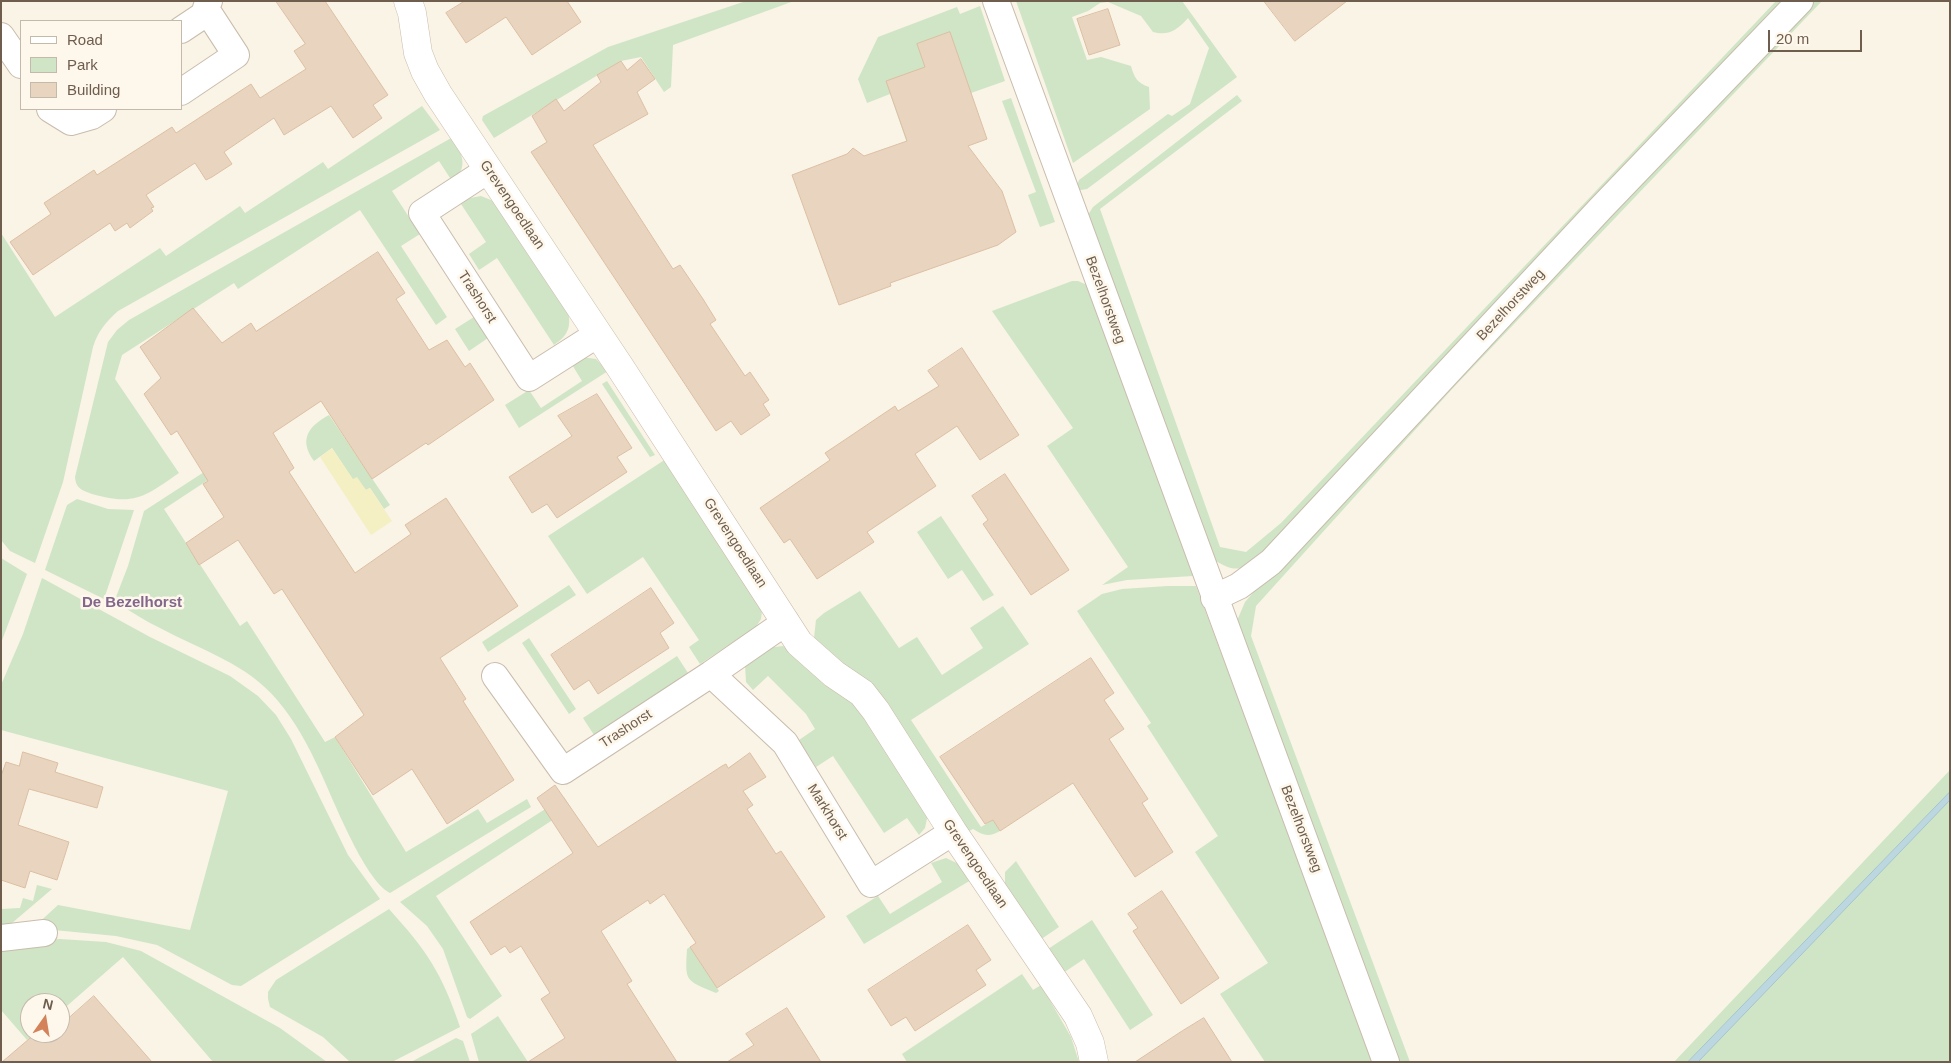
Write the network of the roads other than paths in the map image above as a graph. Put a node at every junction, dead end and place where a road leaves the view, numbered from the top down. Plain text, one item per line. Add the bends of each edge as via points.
1 (408, 1) edge
2 (996, 1) edge
3 (1800, 1) edge
4 (208, 7) edge
5 (182, 29) edge
6 (1, 36) edge
7 (20, 64) edge
8 (182, 91) edge
9 (52, 110) edge
10 (101, 110) edge
11 (488, 170) junction
12 (598, 334) junction
13 (1214, 598) junction
14 (786, 622) junction
15 (711, 674) junction
16 (495, 676) dead end
17 (953, 832) junction
18 (44, 933) dead end
19 (1, 938) edge
20 (1094, 1062) edge
21 (1386, 1062) edge

1 - 11 street, Grevengoedlaan via 418,53 425,71
2 - 13 street, Bezelhorstweg
3 - 13 street, Bezelhorstweg via 1601,208 1271,562 1238,586
4 - 5 street
4 - 8 street via 236,55
6 - 7 street
9 - 10 street via 71,122
11 - 12 street, Grevengoedlaan
11 - 12 street, Trashorst via 422,213 529,378
12 - 14 street, Grevengoedlaan
13 - 21 street, Bezelhorstweg
14 - 15 street, Trashorst
14 - 17 street, Grevengoedlaan via 799,643 814,658 862,692
15 - 16 street, Trashorst via 563,771
15 - 17 street, Markhorst via 784,743 871,884
17 - 20 street, Grevengoedlaan via 1078,1016
18 - 19 street

